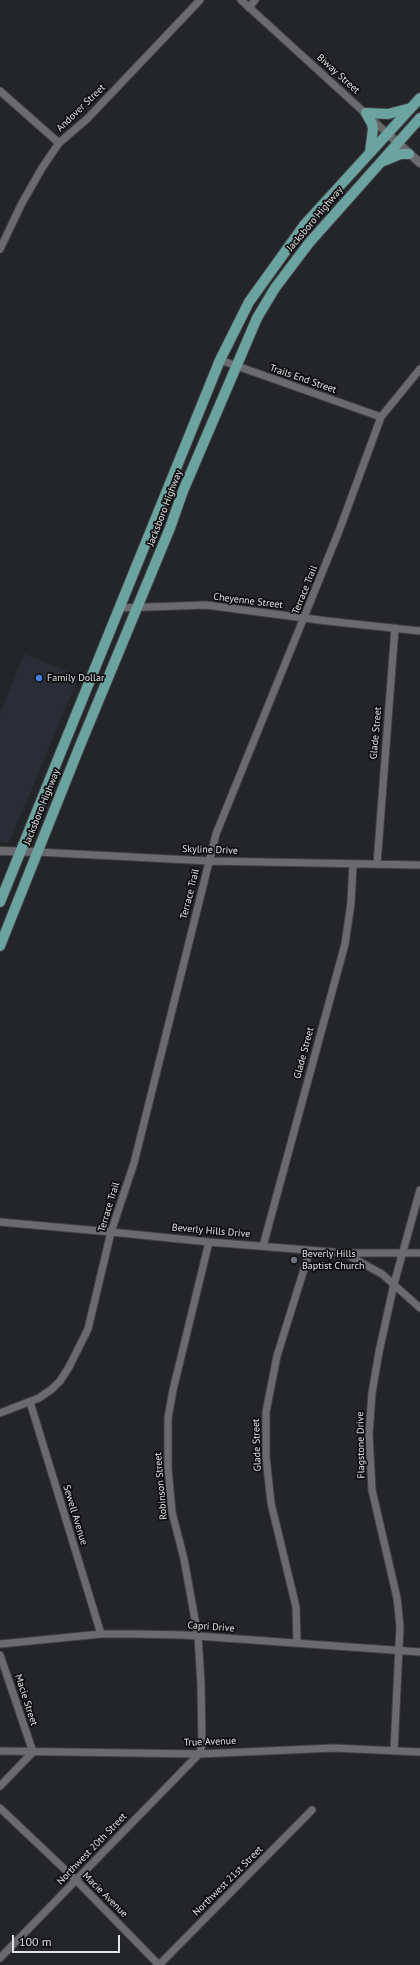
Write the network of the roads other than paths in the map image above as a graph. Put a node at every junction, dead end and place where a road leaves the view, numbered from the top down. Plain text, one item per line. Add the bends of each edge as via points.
1 (200, 0) edge
2 (241, 0) edge
3 (255, 0) edge
4 (249, 8) junction
5 (0, 90) edge
6 (420, 98) edge
7 (411, 108) junction
8 (366, 113) junction
9 (420, 118) edge
10 (388, 134) junction
11 (59, 143) junction
12 (398, 143) junction
13 (370, 152) junction
14 (409, 154) junction
15 (380, 162) junction
16 (420, 163) edge
17 (0, 249) edge
18 (220, 360) junction
19 (237, 366) junction
20 (420, 369) edge
21 (381, 417) junction
22 (164, 499) junction
23 (178, 505) junction
24 (137, 607) junction
25 (120, 608) junction
26 (304, 618) junction
27 (395, 628) junction
28 (420, 631) edge
29 (0, 851) edge
30 (21, 852) junction
31 (37, 852) junction
32 (209, 861) junction
33 (353, 864) junction
34 (377, 864) junction
35 (420, 865) edge
36 (0, 902) edge
37 (0, 946) edge
38 (420, 1190) edge
39 (0, 1222) edge
40 (111, 1232) junction
41 (209, 1242) junction
42 (263, 1246) junction
43 (310, 1250) junction
44 (403, 1252) junction
45 (344, 1253) junction
46 (420, 1253) edge
47 (394, 1284) junction
48 (420, 1308) edge
49 (30, 1402) junction
50 (0, 1413) edge
51 (101, 1634) junction
52 (198, 1636) junction
53 (297, 1643) junction
54 (0, 1644) edge
55 (400, 1650) junction
56 (420, 1652) edge
57 (0, 1654) edge
58 (0, 1751) edge
59 (394, 1751) junction
60 (33, 1752) junction
61 (420, 1752) edge
62 (199, 1754) junction
63 (0, 1786) edge
64 (0, 1808) edge
65 (312, 1810) dead end
66 (76, 1880) junction
67 (0, 1958) edge
68 (159, 1965) edge

1 - 11 street, Andover Street via 87,119
2 - 4 street, Biway Street
3 - 4 street
4 - 8 street, Biway Street
5 - 11 street
6 - 7 main road, Jacksboro Highway
7 - 8 main road via 388,114
7 - 10 main road, Jacksboro Highway
8 - 10 street, Biway Street
8 - 13 main road via 373,129
9 - 12 main road, Jacksboro Highway
10 - 12 street, Biway Street
10 - 13 main road, Jacksboro Highway
11 - 17 street, Andover Street via 25,197
12 - 14 street, Biway Street
12 - 15 main road, Jacksboro Highway
13 - 18 main road, Jacksboro Highway via 305,224 262,281
14 - 15 main road via 401,154
14 - 16 street, Biway Street
15 - 19 main road, Jacksboro Highway via 327,221 275,288 258,318
18 - 19 street, Trails End Street
18 - 22 main road, Jacksboro Highway
19 - 21 street, Trails End Street
19 - 23 main road, Jacksboro Highway
20 - 21 street, Terrace Trail
21 - 26 street, Terrace Trail
22 - 23 main road
22 - 25 main road, Jacksboro Highway
23 - 24 main road, Jacksboro Highway
24 - 25 street, Cheyenne Street
24 - 26 street, Cheyenne Street via 206,605
24 - 31 main road, Jacksboro Highway
25 - 30 main road, Jacksboro Highway
26 - 27 street, Cheyenne Street
26 - 32 street, Terrace Trail via 216,834
27 - 28 street, Cheyenne Street
27 - 34 street, Glade Street
29 - 30 street, Skyline Drive
30 - 31 street, Skyline Drive
30 - 36 main road, Jacksboro Highway
31 - 32 street, Skyline Drive
31 - 37 main road, Jacksboro Highway
32 - 33 street, Skyline Drive
32 - 40 street, Terrace Trail via 134,1163
33 - 34 street, Skyline Drive
33 - 42 street, Glade Street via 345,944
34 - 35 street, Skyline Drive
38 - 44 street, Flagstone Drive
39 - 40 street, Beverly Hills Drive
40 - 41 street, Beverly Hills Drive
40 - 49 street, Terrace Trail via 88,1329 60,1381
41 - 42 street, Beverly Hills Drive
41 - 52 street, Robinson Street via 168,1418 168,1469 172,1512 184,1559
42 - 43 street, Beverly Hills Drive
43 - 45 street, Beverly Hills Drive
43 - 53 street, Glade Street via 277,1356 266,1412 266,1457 271,1503 296,1607
44 - 45 street, Beverly Hills Drive
44 - 46 street, Beverly Hills Drive
44 - 47 street, Flagstone Drive
45 - 47 street via 382,1274
47 - 48 street
47 - 55 street, Flagstone Drive via 372,1393 369,1459 372,1490 397,1598
49 - 50 street, Terrace Trail
49 - 51 street, Sewell Avenue
51 - 52 street, Capri Drive
51 - 54 street, Capri Drive
52 - 53 street, Capri Drive
52 - 62 street, Robinson Street via 203,1735
53 - 55 street, Capri Drive
55 - 56 street, Capri Drive
55 - 59 street, Flagstone Drive
57 - 60 street, Macie Street
58 - 60 street, True Avenue
59 - 61 street, True Avenue
59 - 62 street, True Avenue via 334,1748
60 - 62 street, True Avenue
60 - 63 street
62 - 66 street, Northwest 20th Street
64 - 66 street, Macie Avenue
65 - 68 street, Northwest 21st Street
66 - 67 street, Northwest 20th Street
66 - 68 street, Macie Avenue

